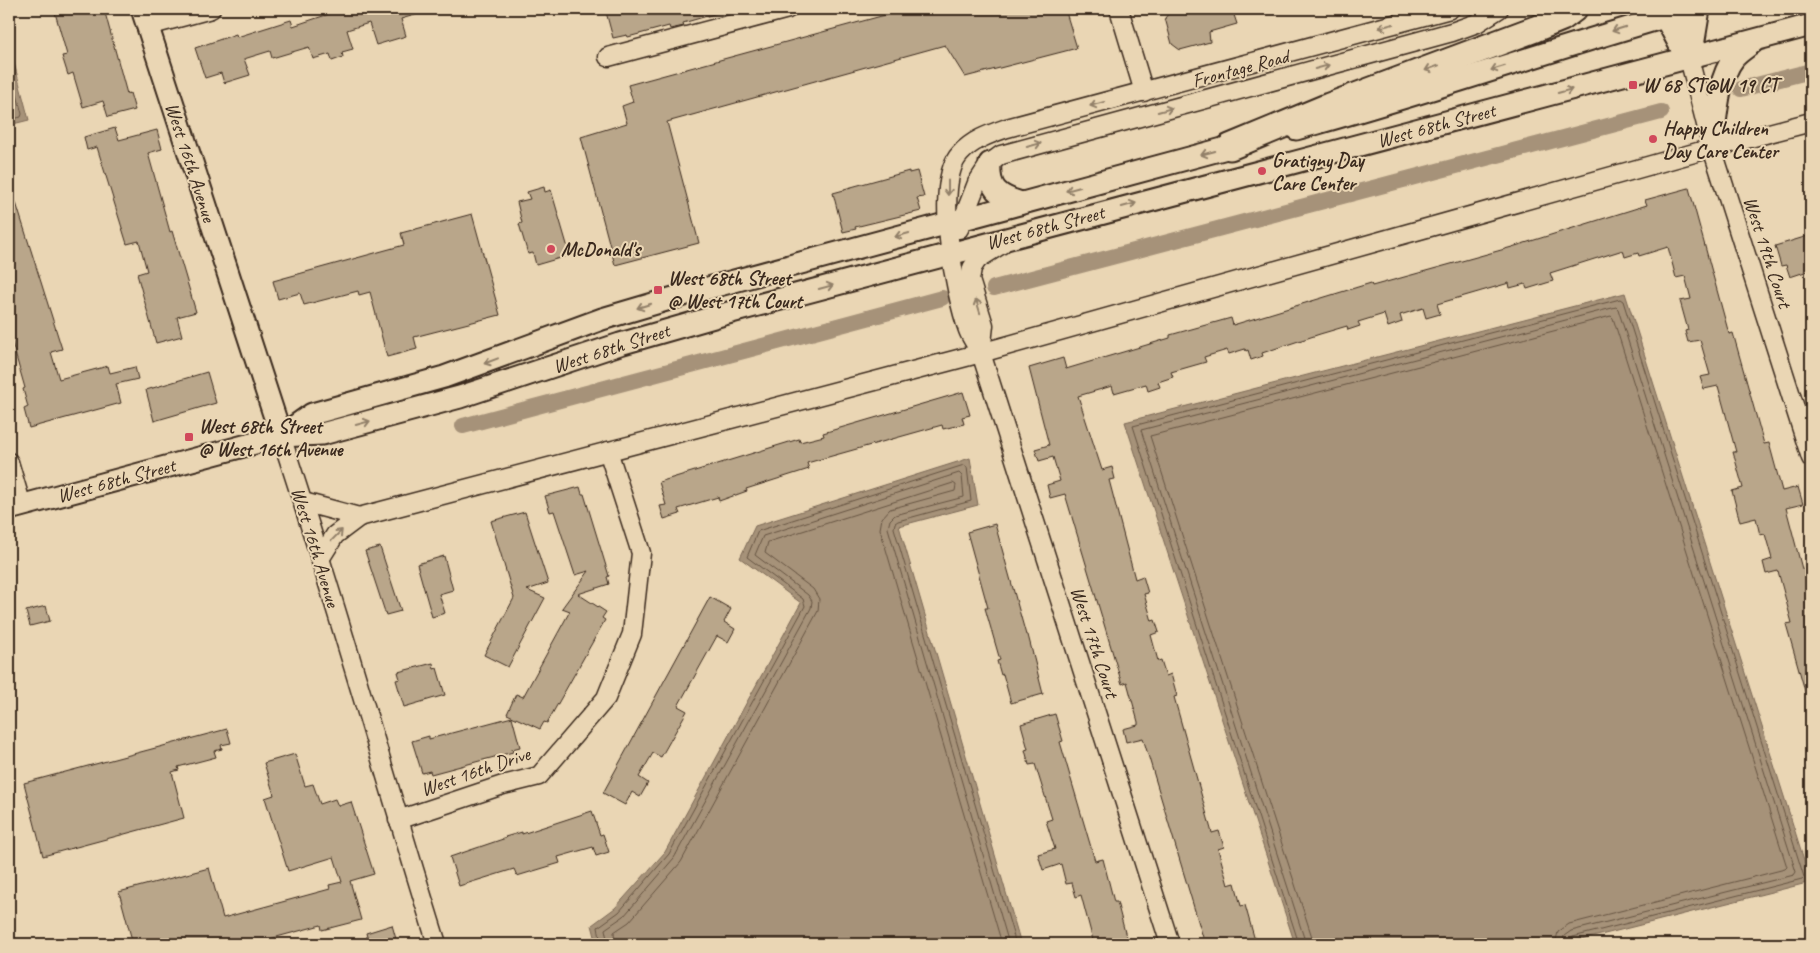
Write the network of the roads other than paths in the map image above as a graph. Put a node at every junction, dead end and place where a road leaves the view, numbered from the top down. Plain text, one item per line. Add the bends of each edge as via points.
1 (211, 9) edge
2 (788, 9) edge
3 (1119, 9) edge
4 (1450, 9) edge
5 (1499, 9) edge
6 (1574, 9) edge
7 (1693, 9) edge
8 (1697, 9) edge
9 (1665, 12) edge
10 (145, 17) edge
11 (1811, 25) edge
12 (1757, 40) junction
13 (608, 57) dead end
14 (1689, 58) junction
15 (1144, 92) junction
16 (1118, 122) junction
17 (1811, 122) edge
18 (1230, 147) junction
19 (1712, 148) junction
20 (959, 155) joint
21 (990, 163) junction
22 (1021, 203) junction
23 (956, 221) junction
24 (1014, 235) junction
25 (950, 252) junction
26 (981, 354) junction
27 (281, 436) junction
28 (608, 451) junction
29 (1811, 458) edge
30 (9, 462) edge
31 (303, 502) junction
32 (15, 508) edge
33 (359, 517) junction
34 (320, 559) junction
35 (398, 820) junction
36 (437, 944) edge
37 (1170, 944) edge

1 - 10 street
2 - 13 street
3 - 15 street
4 -> 15 street, Frontage Road
16 -> 5 street, Frontage Road via 1452,32 1477,23
6 -> 18 highway via 1562,18 1535,29
7 - 9 main road, West 68th Street
8 - 14 highway
9 - 14 highway
9 -> 18 main road, West 68th Street via 1343,116
10 - 27 main road, West 16th Avenue
11 - 12 main road, West 68th Street
12 - 14 main road, West 68th Street
12 - 19 main road via 1735,56 1728,67 1722,84
14 - 19 street, West 19th Court
24 -> 14 main road, West 68th Street
15 - 16 street via 1134,109
15 -> 20 street, Frontage Road via 1007,128 973,143
21 -> 16 street, Frontage Road via 1000,155
17 - 19 street
18 -> 22 main road, West 68th Street
19 - 26 street
19 - 29 street, West 19th Court
20 -> 23 street, West 17th Court via 948,178
21 - 22 main road via 990,180 996,191
21 - 23 street
22 - 23 main road, West 68th Street
23 - 25 street, West 17th Court
23 -> 27 main road, West 68th Street via 602,319 444,377 312,414
24 - 25 main road, West 68th Street
26 -> 24 street, West 17th Court via 984,325 970,280 972,268 978,259
25 - 26 street, West 17th Court via 968,330
27 -> 25 main road, West 68th Street via 322,434 460,397 683,326
26 - 28 street
26 - 37 street, West 17th Court
27 - 31 street, West 16th Avenue
27 - 32 main road, West 68th Street
28 - 33 street
28 - 35 street, West 16th Drive via 641,553 632,634 606,698 539,776
30 - 32 street
31 - 33 street
31 - 34 street, West 16th Avenue
34 -> 33 street via 335,535
34 - 35 street, West 16th Avenue
35 - 36 street, West 16th Avenue

